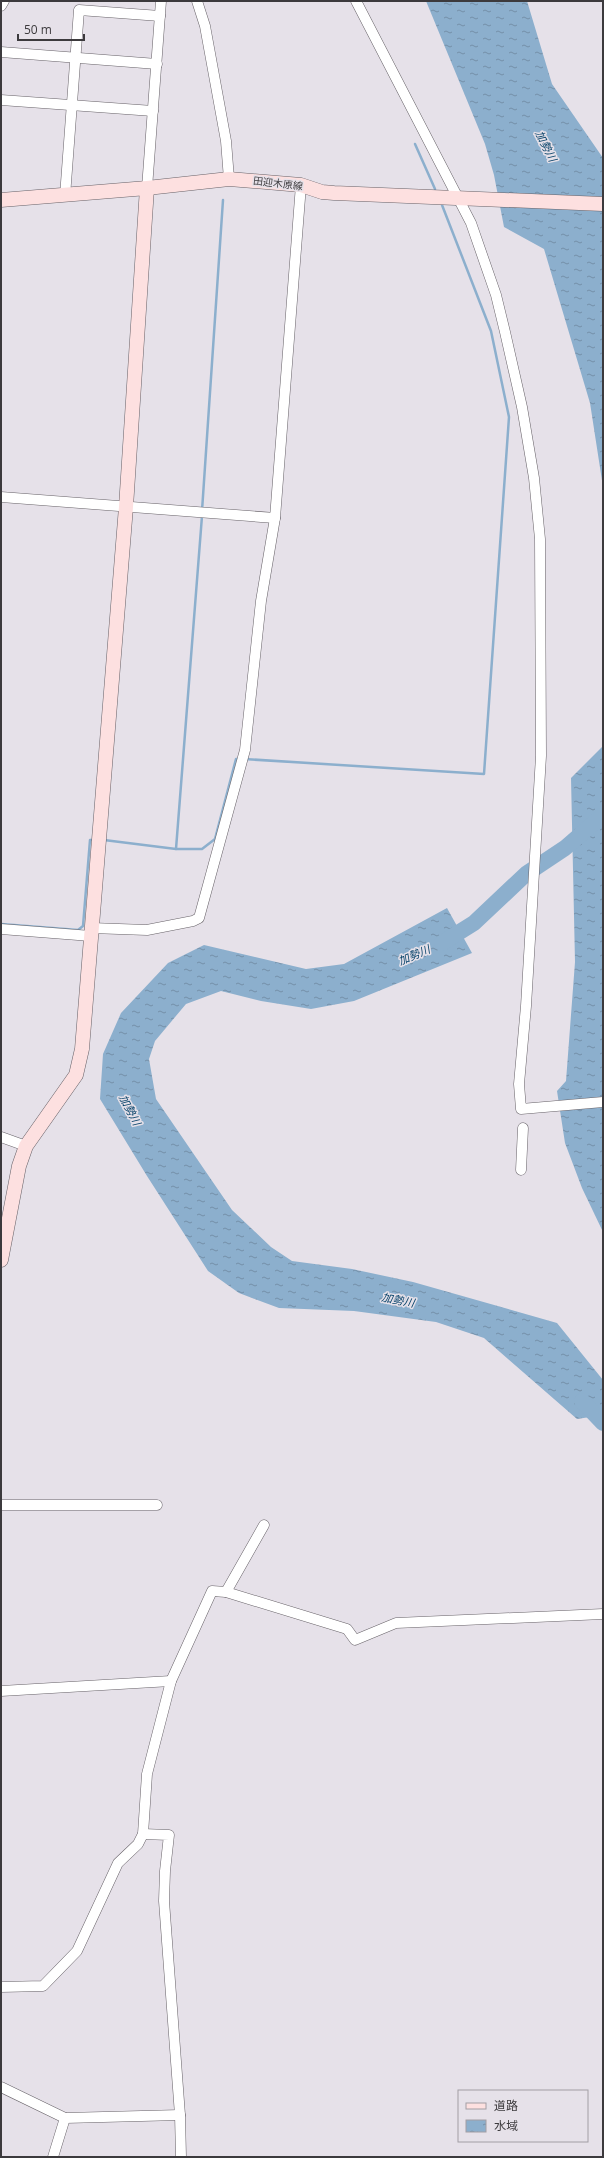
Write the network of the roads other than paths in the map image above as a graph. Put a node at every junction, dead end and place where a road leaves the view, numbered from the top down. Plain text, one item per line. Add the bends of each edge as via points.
1 (4, 1) edge
2 (161, 1) edge
3 (197, 1) edge
4 (356, 1) edge
5 (1, 6) edge
6 (160, 16) junction
7 (1, 52) edge
8 (76, 58) junction
9 (157, 64) junction
10 (1, 100) edge
11 (72, 106) junction
12 (153, 111) junction
13 (229, 179) junction
14 (301, 185) junction
15 (147, 188) junction
16 (65, 196) junction
17 (458, 198) junction
18 (1, 200) edge
19 (603, 204) edge
20 (1, 497) edge
21 (126, 507) junction
22 (275, 518) junction
23 (1, 929) edge
24 (91, 932) junction
25 (603, 1102) edge
26 (523, 1128) dead end
27 (1, 1137) edge
28 (26, 1146) junction
29 (522, 1170) dead end
30 (1, 1260) edge
31 (157, 1504) dead end
32 (1, 1505) edge
33 (264, 1525) dead end
34 (226, 1592) junction
35 (603, 1614) edge
36 (171, 1681) junction
37 (1, 1691) edge
38 (143, 1834) junction
39 (1, 1987) edge
40 (1, 2087) edge
41 (180, 2115) junction
42 (65, 2118) junction
43 (53, 2157) edge
44 (181, 2157) edge

1 - 5 street
2 - 6 street
3 - 13 street via 205,26 226,141
4 - 17 street
6 - 8 street via 79,10
6 - 9 street
7 - 8 street
8 - 9 street
8 - 11 street
9 - 12 street
10 - 11 street
11 - 12 street
11 - 16 street
12 - 15 street
13 - 14 street, 田迎木原線
13 - 15 street, 田迎木原線
14 - 17 street, 田迎木原線 via 334,193
14 - 22 street
15 - 16 street, 田迎木原線
15 - 21 street
16 - 18 street, 田迎木原線
17 - 19 street, 田迎木原線
17 - 25 street via 472,223 496,295 505,332 532,464 540,539 541,756 520,1084 522,1109
20 - 21 street
21 - 22 street
21 - 24 street
22 - 24 street via 261,601 245,750 199,918 147,930
23 - 24 street
24 - 28 street via 82,1049 76,1075
26 - 29 street
27 - 28 street
28 - 30 street via 19,1166
31 - 32 street
33 - 34 street
34 - 35 street via 347,1629 355,1640 396,1623
34 - 36 street via 212,1591
36 - 37 street
36 - 38 street via 147,1774
38 - 39 street via 138,1844 118,1863 77,1951 44,1986
38 - 41 street via 169,1835 164,1901
40 - 42 street
41 - 42 street
41 - 44 street
42 - 43 street

